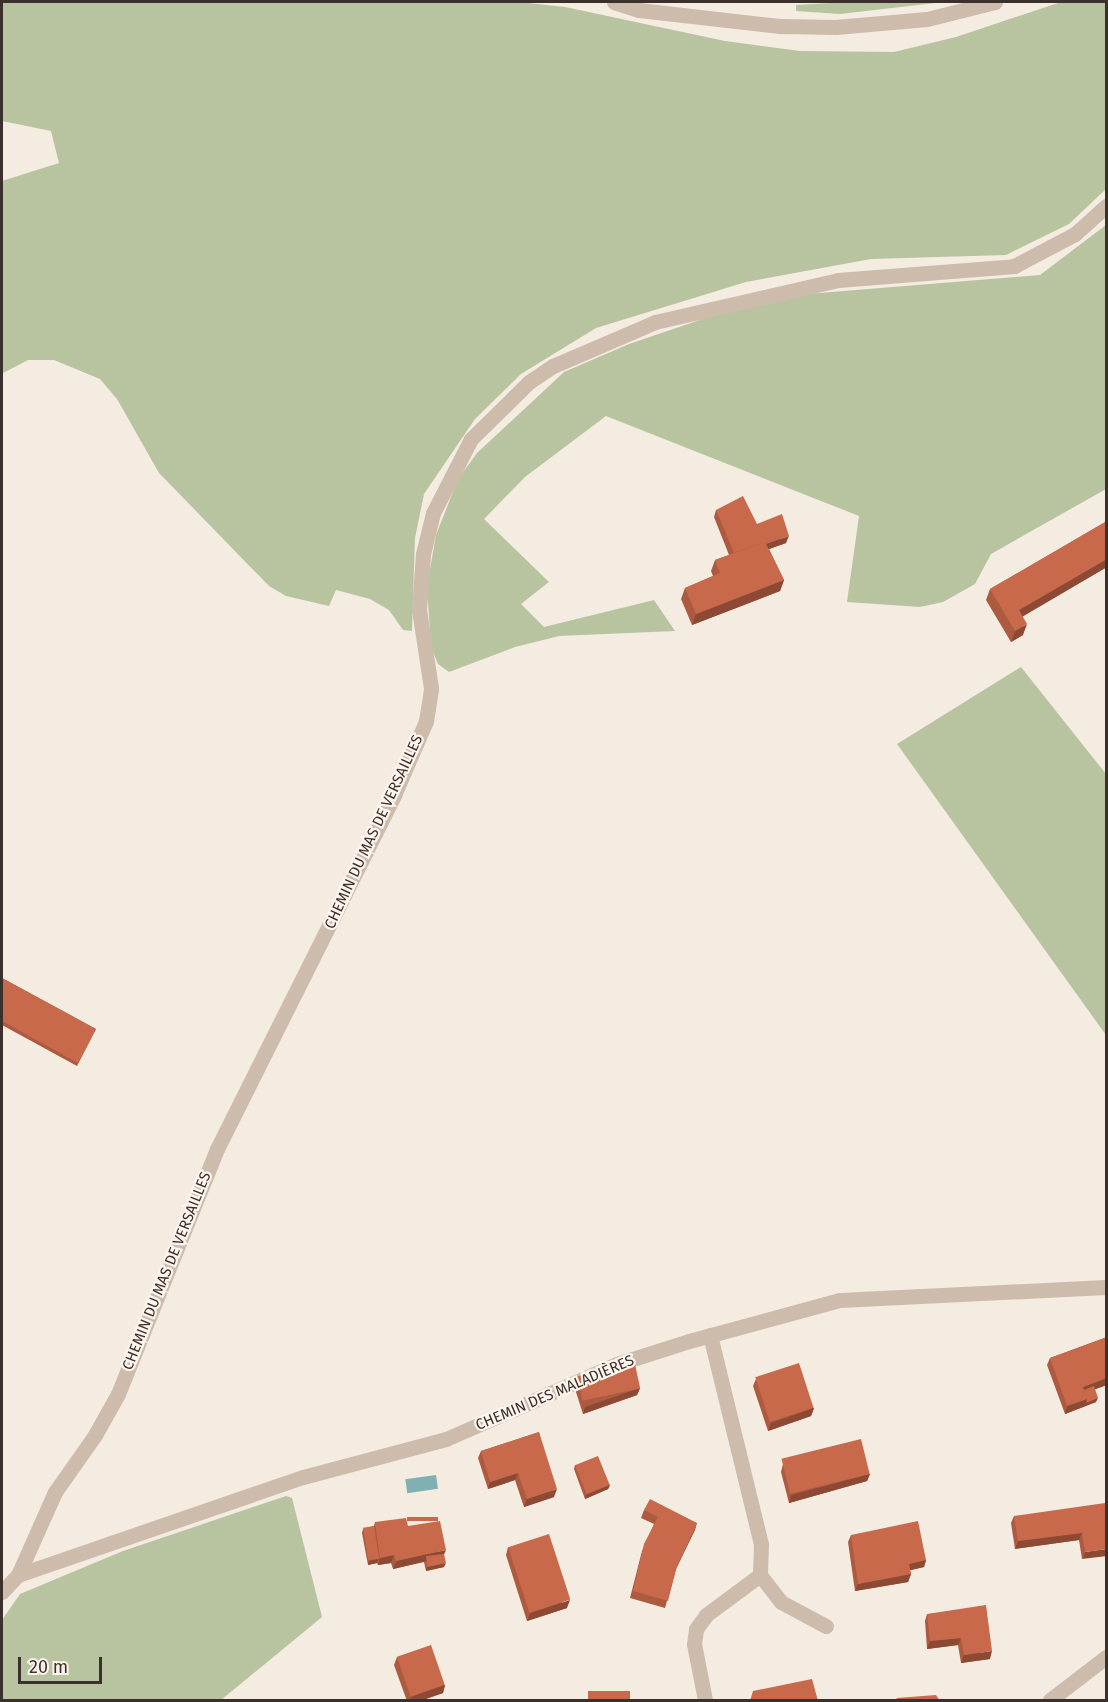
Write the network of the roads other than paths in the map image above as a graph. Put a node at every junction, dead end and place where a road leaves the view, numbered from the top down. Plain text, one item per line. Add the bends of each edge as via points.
1 (614, 2) edge
2 (995, 2) edge
3 (1107, 206) edge
4 (1107, 1287) edge
5 (710, 1335) junction
6 (760, 1575) junction
7 (8, 1581) edge
8 (826, 1626) dead end
9 (1107, 1657) edge
10 (705, 1701) edge
11 (1050, 1701) edge

1 - 2 street via 639,10 780,26 836,27 927,19
3 - 7 street, CHEMIN DU MAS DE VERSAILLES via 1075,234 1014,266 838,280 655,322 553,366 529,382 471,439 433,513 423,554 419,610 431,688 426,721 394,795 217,1149 118,1394 95,1435 55,1491
4 - 5 street, CHEMIN DES MALADIÈRES via 840,1300
5 - 6 street via 761,1544
5 - 7 street, CHEMIN DES MALADIÈRES via 617,1364 446,1439 303,1477
6 - 8 street via 781,1602
6 - 10 street via 706,1615 696,1629 694,1644
9 - 11 street

